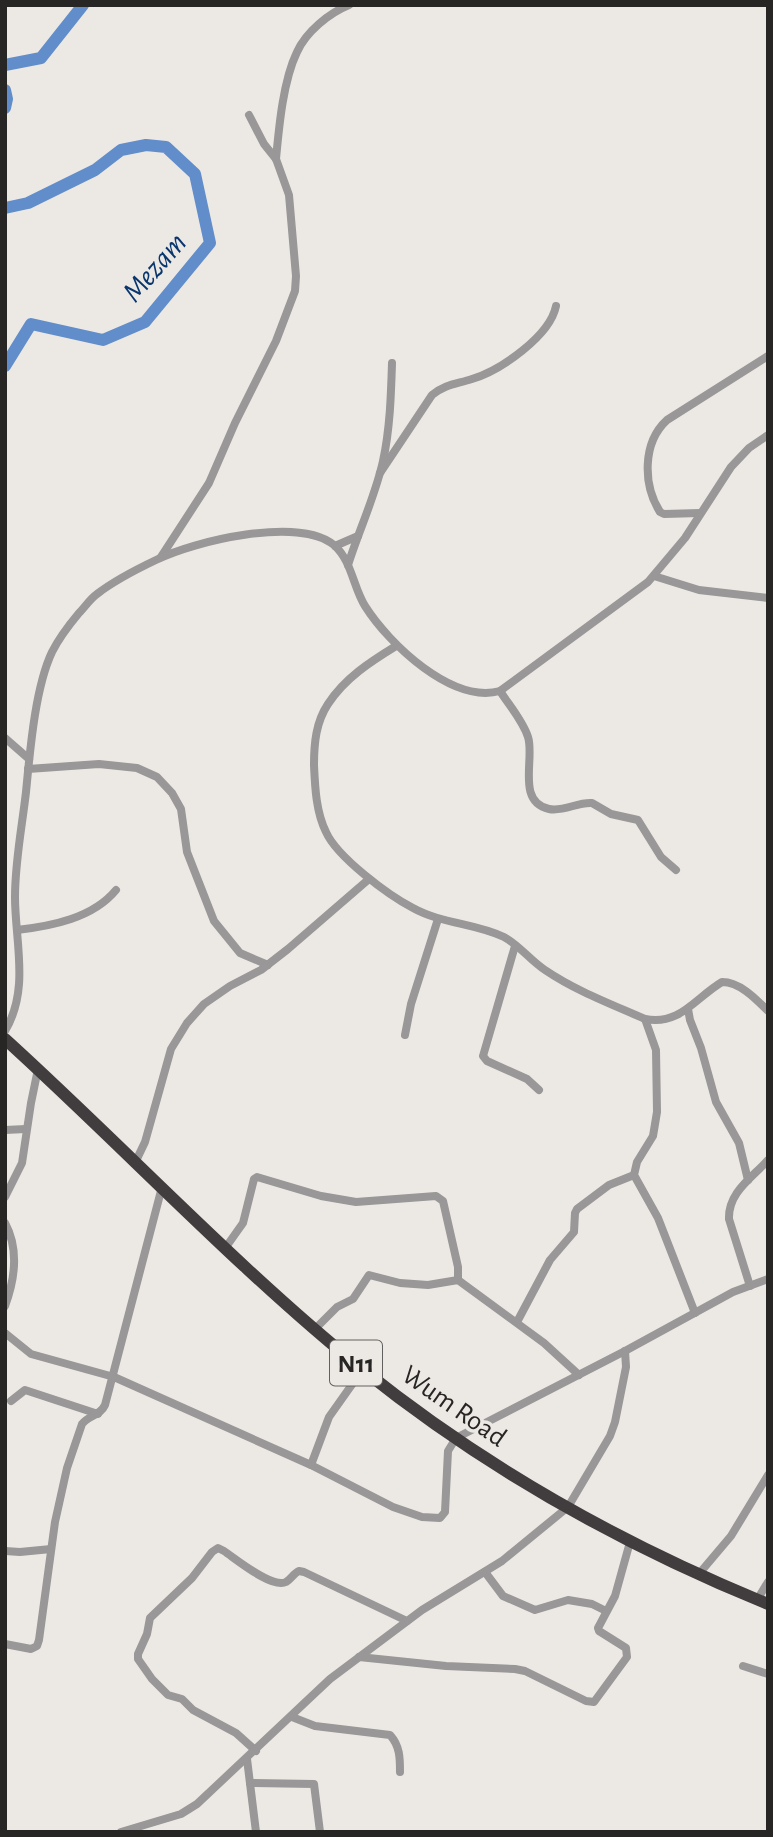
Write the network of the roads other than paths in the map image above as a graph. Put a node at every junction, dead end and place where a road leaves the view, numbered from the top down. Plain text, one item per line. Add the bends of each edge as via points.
1 (349, 5) edge
2 (249, 115) dead end
3 (276, 159) junction
4 (556, 306) dead end
5 (768, 356) edge
6 (392, 363) dead end
7 (768, 435) edge
8 (380, 473) junction
9 (700, 513) junction
10 (358, 536) junction
11 (335, 546) junction
12 (161, 557) junction
13 (348, 565) junction
14 (654, 576) junction
15 (768, 597) edge
16 (396, 646) junction
17 (500, 691) junction
18 (5, 738) edge
19 (29, 759) junction
20 (28, 769) junction
21 (676, 870) dead end
22 (369, 879) junction
23 (116, 890) dead end
24 (438, 919) junction
25 (17, 930) junction
26 (515, 946) junction
27 (268, 965) junction
28 (685, 1011) junction
29 (768, 1011) edge
30 (645, 1019) junction
31 (5, 1031) edge
32 (405, 1035) dead end
33 (5, 1039) edge
34 (38, 1069) junction
35 (539, 1090) dead end
36 (5, 1129) edge
37 (26, 1129) junction
38 (768, 1160) edge
39 (135, 1163) junction
40 (634, 1175) junction
41 (748, 1180) junction
42 (162, 1187) junction
43 (5, 1197) edge
44 (5, 1223) edge
45 (226, 1247) junction
46 (768, 1279) edge
47 (458, 1280) junction
48 (750, 1286) junction
49 (5, 1306) edge
50 (695, 1312) junction
51 (517, 1322) junction
52 (315, 1329) junction
53 (5, 1333) edge
54 (625, 1351) junction
55 (363, 1369) junction
56 (579, 1375) junction
57 (114, 1377) junction
58 (11, 1401) dead end
59 (98, 1414) junction
60 (456, 1438) junction
61 (311, 1465) junction
62 (768, 1475) edge
63 (568, 1507) junction
64 (630, 1542) junction
65 (51, 1549) junction
66 (5, 1551) edge
67 (485, 1572) junction
68 (698, 1575) junction
69 (768, 1582) edge
70 (762, 1602) edge
71 (606, 1611) junction
72 (407, 1621) junction
73 (5, 1644) edge
74 (359, 1657) junction
75 (743, 1666) dead end
76 (768, 1674) edge
77 (292, 1717) junction
78 (256, 1751) junction
79 (247, 1759) junction
80 (400, 1772) dead end
81 (250, 1783) junction
82 (121, 1832) edge
83 (256, 1832) edge
84 (320, 1832) edge

1 - 3 street via 320,25 296,53
2 - 3 street
3 - 12 street via 289,195 295,291 209,483
4 - 8 street via 542,332 506,362 432,395
5 - 9 street via 667,421 649,447 652,490 660,512
6 - 8 street
7 - 9 street via 732,467
8 - 10 street
9 - 14 street
10 - 11 street
10 - 13 street
11 - 12 street via 324,538 278,530 237,535
11 - 13 street
12 - 19 street via 94,595 60,639 41,689
13 - 16 street via 365,605
14 - 15 street via 692,588
14 - 17 street
16 - 17 street via 449,682 476,693
16 - 22 street via 346,680 318,723 314,752 318,805 326,834
17 - 21 street via 527,736 528,781 538,803 551,810 592,803 611,814 638,820 661,857
18 - 19 street
19 - 20 street
20 - 25 street via 17,854
20 - 27 street via 99,764 137,768 157,777 181,809 187,852 214,921 240,953
22 - 24 street via 411,908
22 - 27 street
23 - 25 street via 106,902 70,919
24 - 26 street via 504,937
24 - 32 street
25 - 31 street via 20,985
26 - 30 street via 565,983
26 - 35 street via 483,1056
27 - 39 street via 204,1004 178,1035
28 - 29 street via 722,982 747,992
28 - 30 street via 668,1020
28 - 41 street via 718,1108 739,1143
30 - 40 street via 656,1050 657,1112 653,1136
33 - 34 highway, Wum Road / N11
34 - 37 street
34 - 39 highway, Wum Road / N11
36 - 37 street
37 - 43 street via 22,1163
38 - 41 street
39 - 42 highway, Wum Road / N11
40 - 50 street via 658,1217
40 - 51 street via 609,1185 576,1210 574,1232 550,1260
41 - 48 street via 738,1190 729,1219
42 - 45 highway, Wum Road / N11
42 - 57 street
44 - 49 street via 15,1255
45 - 47 street via 243,1223 257,1177 356,1202 436,1196 443,1202
45 - 52 highway, Wum Road / N11
46 - 48 street
47 - 51 street
47 - 52 street via 428,1285 369,1275 353,1299 337,1307
48 - 50 street
50 - 54 street
51 - 56 street
52 - 55 highway, Wum Road / N11
53 - 57 street via 31,1354
54 - 56 street
54 - 63 street via 626,1367 612,1429
55 - 60 highway, Wum Road / N11
55 - 61 street via 329,1417
56 - 60 street
57 - 59 street
57 - 61 street
58 - 59 street via 25,1390
59 - 65 street via 85,1420 75,1441
60 - 61 street via 448,1451 440,1518 393,1507
60 - 63 highway, Wum Road / N11
62 - 68 street via 731,1536
63 - 64 highway, Wum Road / N11
63 - 67 street
64 - 68 highway, Wum Road / N11
64 - 71 street via 615,1596
65 - 66 street
65 - 73 street via 37,1646
67 - 71 street via 503,1596 535,1610 568,1600
67 - 72 street
68 - 70 highway, Wum Road / N11
69 - 70 street
71 - 74 street via 598,1628 628,1652 594,1702 515,1669
72 - 74 street
72 - 78 street via 304,1572 276,1583 224,1550 212,1552 150,1618 138,1660 168,1695 236,1733
74 - 77 street
75 - 76 street
77 - 78 street
77 - 80 street via 315,1726 390,1735 400,1754
78 - 79 street
79 - 81 street
79 - 82 street via 181,1814
81 - 83 street
81 - 84 street via 314,1784

